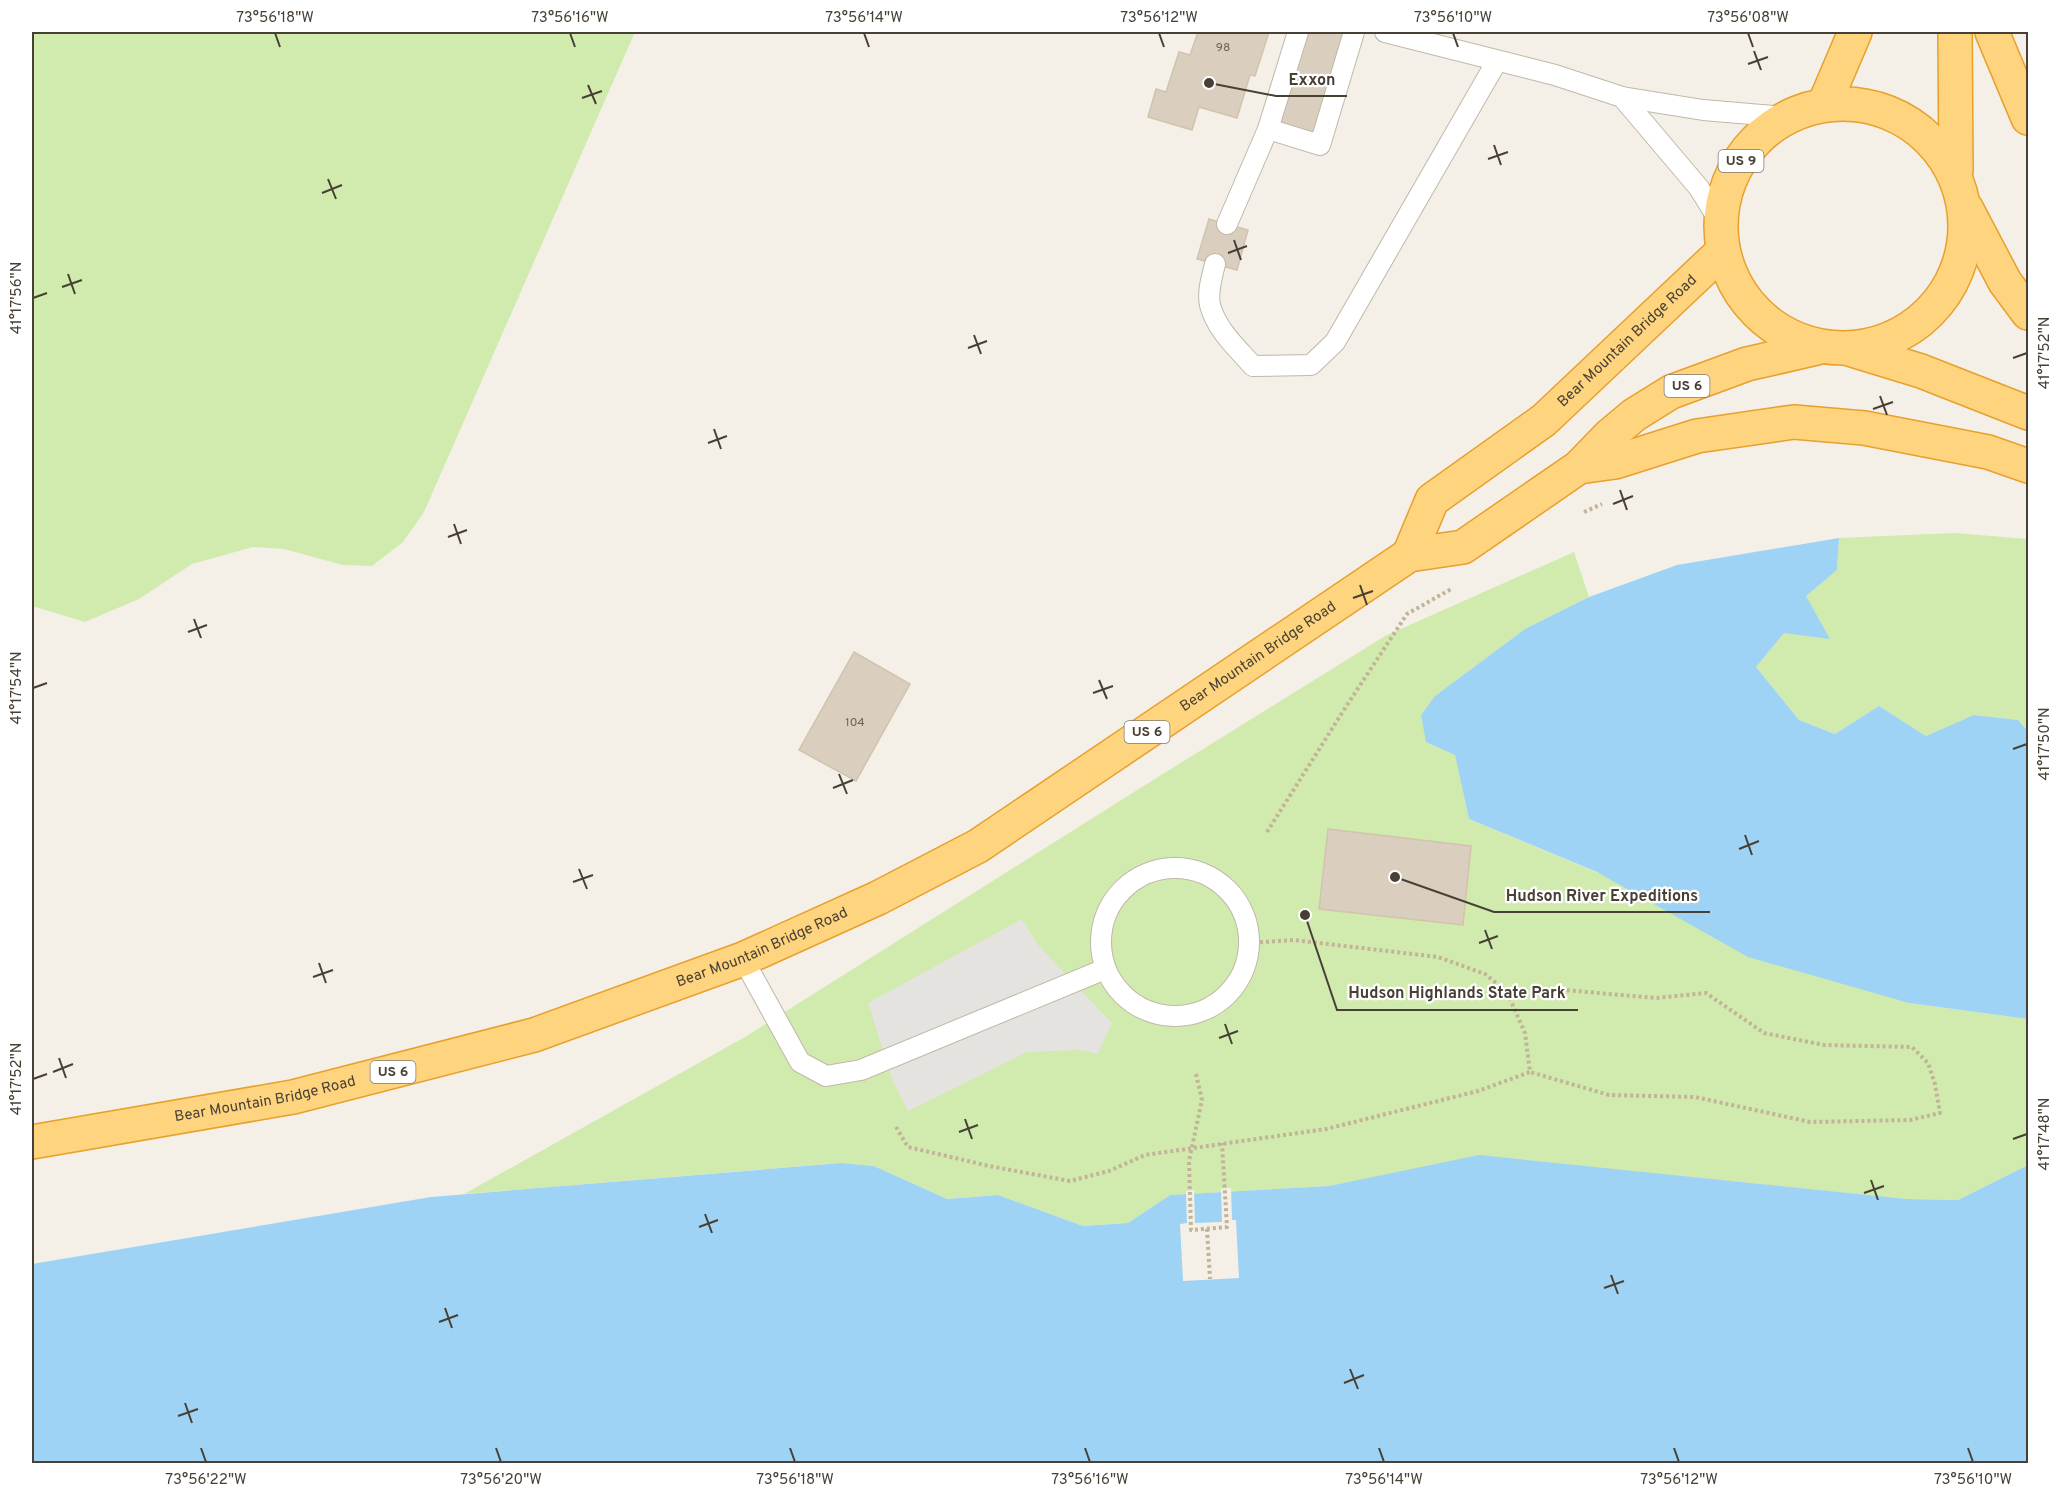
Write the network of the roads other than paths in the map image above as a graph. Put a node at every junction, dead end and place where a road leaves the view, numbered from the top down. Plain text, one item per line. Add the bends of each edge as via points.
1 (1384, 32) edge
2 (1854, 32) edge
3 (1955, 32) edge
4 (1992, 32) edge
5 (1299, 37) edge
6 (1349, 41) edge
7 (1497, 61) junction
8 (1622, 97) junction
9 (1824, 105) junction
10 (1787, 117) junction
11 (2028, 118) edge
12 (1268, 129) junction
13 (1956, 171) junction
14 (1966, 208) junction
15 (1227, 224) dead end
16 (1721, 236) junction
17 (1215, 264) dead end
18 (2028, 313) edge
19 (1831, 348) junction
20 (2028, 413) edge
21 (2028, 466) edge
22 (1579, 468) junction
23 (1409, 555) junction
24 (743, 959) junction
25 (1105, 969) junction
26 (32, 1142) edge

1 - 7 lane
2 - 9 highway
3 - 13 highway
4 - 11 highway
5 - 12 lane
6 - 12 lane via 1320,145
7 - 8 lane
7 - 17 lane via 1335,342 1311,365 1253,366 1219,325 1210,304
8 - 10 lane via 1703,110
8 - 16 lane via 1699,188
9 - 10 highway
9 - 13 highway via 1863,105 1899,117 1930,140
10 - 16 highway, US 9 via 1756,139 1734,170
12 - 15 lane
13 - 14 highway
14 - 18 highway via 2005,282
14 - 19 highway, Bear Mountain Bridge Road via 1963,248 1948,287 1921,319 1885,340
16 - 19 highway, US 6 via 1739,290 1763,323
16 - 23 highway, Bear Mountain Bridge Road via 1544,420 1432,500
19 - 20 highway, US 6 via 1921,371
19 - 22 highway, Bear Mountain Bridge Road / US 6 via 1747,364 1671,392 1634,415
21 - 22 highway, US 6 via 1988,452 1886,432 1794,422 1697,436 1615,462
22 - 23 highway, Bear Mountain Bridge Road / US 6 via 1463,547
23 - 24 highway, Bear Mountain Bridge Road / US 6 via 978,846 878,898
24 - 25 lane via 800,1062 826,1076 861,1070
24 - 26 highway, Bear Mountain Bridge Road / US 6 via 491,1047 293,1097
25 - 25 lane via 1100,946 1103,923 1113,901 1129,884 1150,872 1173,867 1197,871 1218,881 1235,898 1246,920 1249,943 1244,968 1232,990 1212,1007 1188,1016 1162,1016 1138,1007 1118,991

